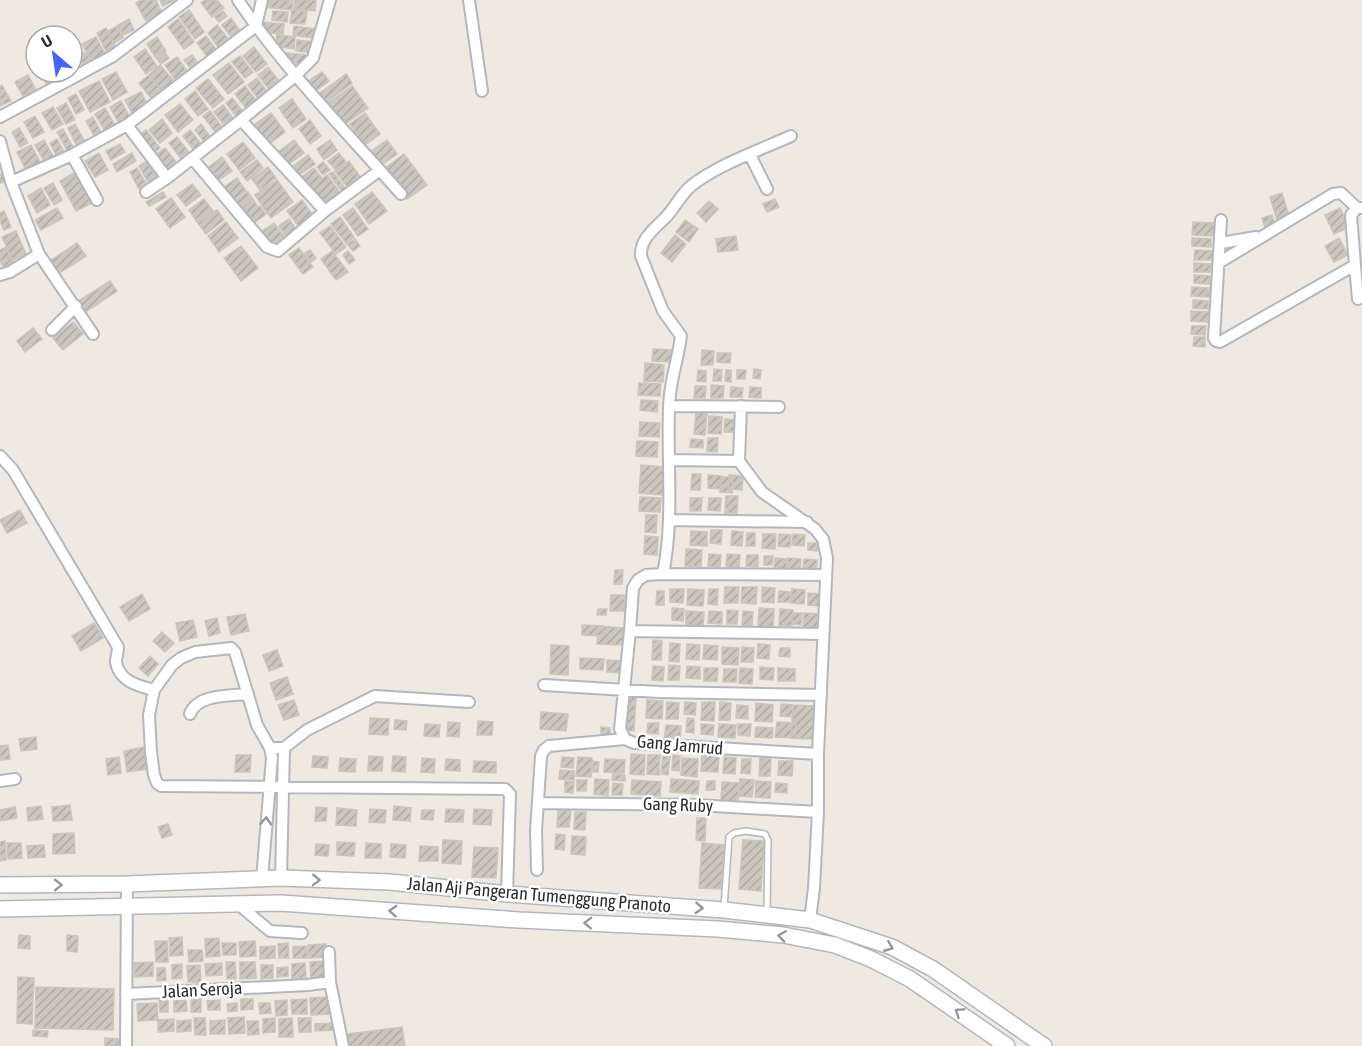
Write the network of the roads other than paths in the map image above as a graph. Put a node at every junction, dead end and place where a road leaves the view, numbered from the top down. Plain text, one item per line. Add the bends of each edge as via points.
1 (187, 0) edge
2 (238, 0) edge
3 (262, 0) edge
4 (330, 0) edge
5 (469, 0) edge
6 (256, 26) junction
7 (295, 76) junction
8 (482, 92) dead end
9 (0, 117) edge
10 (241, 120) junction
11 (127, 125) junction
12 (791, 136) dead end
13 (0, 141) edge
14 (72, 155) junction
15 (750, 155) junction
16 (192, 158) junction
17 (380, 170) junction
18 (167, 178) junction
19 (11, 182) junction
20 (767, 189) dead end
21 (146, 192) dead end
22 (401, 194) dead end
23 (97, 200) dead end
24 (1359, 208) edge
25 (325, 211) junction
26 (1221, 220) dead end
27 (1264, 235) junction
28 (1221, 243) junction
29 (39, 254) junction
30 (1220, 262) junction
31 (1355, 265) junction
32 (0, 274) edge
33 (1358, 299) dead end
34 (76, 306) junction
35 (52, 330) dead end
36 (93, 334) dead end
37 (669, 406) junction
38 (741, 406) junction
39 (779, 407) dead end
40 (0, 456) edge
41 (669, 460) junction
42 (739, 461) junction
43 (669, 520) junction
44 (808, 522) junction
45 (663, 574) junction
46 (825, 575) junction
47 (630, 631) junction
48 (823, 634) junction
49 (544, 685) dead end
50 (154, 690) junction
51 (623, 690) junction
52 (248, 694) junction
53 (821, 694) junction
54 (469, 702) dead end
55 (190, 714) dead end
56 (625, 739) junction
57 (270, 748) junction
58 (284, 748) junction
59 (818, 754) junction
60 (15, 779) dead end
61 (0, 781) edge
62 (268, 786) junction
63 (284, 787) junction
64 (538, 803) junction
65 (818, 812) junction
66 (537, 870) dead end
67 (281, 878) junction
68 (262, 879) junction
69 (127, 884) junction
70 (0, 885) edge
71 (507, 894) junction
72 (238, 903) junction
73 (127, 905) junction
74 (0, 909) edge
75 (724, 910) junction
76 (767, 915) junction
77 (810, 921) junction
78 (302, 933) dead end
79 (328, 952) dead end
80 (330, 982) junction
81 (126, 994) junction
82 (126, 1046) edge
83 (343, 1046) edge
84 (1007, 1046) edge
85 (1044, 1046) edge

1 - 9 street via 114,56
2 - 6 street
3 - 6 street
4 - 7 street via 316,52
5 - 8 street
6 - 7 street
6 - 11 street
7 - 10 street
7 - 17 street
10 - 16 street
10 - 25 street
11 - 14 street
11 - 18 street
12 - 15 street
13 - 19 street
14 - 19 street
14 - 23 street
15 - 20 street
15 - 37 street via 690,186 648,235 641,250 663,310 681,336
16 - 18 street
16 - 25 street via 271,250 282,249
17 - 22 street
17 - 25 street
18 - 21 street
19 - 29 street
24 - 27 street via 1341,193 1333,194
24 - 31 street via 1351,215
26 - 28 street
27 - 28 street
27 - 30 street
28 - 30 street
29 - 32 street
29 - 34 street
30 - 31 street via 1216,342
31 - 33 street
34 - 35 street
34 - 36 street
37 - 38 street
37 - 41 street
38 - 39 street
38 - 42 street
40 - 50 street via 13,470 118,647 116,658 121,674 129,682
41 - 42 street
41 - 43 street
42 - 44 street via 762,492
43 - 44 street
43 - 45 street
44 - 46 street via 823,539
45 - 46 street
45 - 47 street via 646,575 633,588
46 - 48 street
47 - 48 street
47 - 51 street
48 - 53 street
49 - 51 street
50 - 52 street via 181,658 195,652 231,648
50 - 62 street via 149,715 157,783
51 - 53 street
51 - 56 street via 620,729
52 - 55 street via 202,700
52 - 57 street via 257,725
53 - 59 street
54 - 58 street via 375,696 307,730
56 - 59 street, Gang Jamrud via 634,743
56 - 64 street, Gang Jamrud via 549,746 544,750
57 - 58 street
57 - 62 street
58 - 63 street
59 - 65 street
60 - 61 street
62 - 63 street
68 -> 62 street
63 - 67 street
63 - 71 street via 505,789 510,794
64 - 65 street, Gang Ruby via 696,804
64 - 66 street
65 - 77 street
67 - 68 main road, Jalan Aji Pangeran Tumenggung Pranoto
67 -> 71 main road, Jalan Aji Pangeran Tumenggung Pranoto via 390,882
68 - 69 main road, Jalan Aji Pangeran Tumenggung Pranoto
70 -> 69 main road, Jalan Aji Pangeran Tumenggung Pranoto
69 - 73 street
71 -> 75 main road, Jalan Aji Pangeran Tumenggung Pranoto
72 - 73 main road, Jalan Aji Pangeran Tumenggung Pranoto
72 - 78 street via 270,931
84 -> 72 main road, Jalan Aji Pangeran Tumenggung Pranoto via 910,979 871,959 835,945 783,935
73 - 74 main road, Jalan Aji Pangeran Tumenggung Pranoto
73 - 81 street
75 - 76 main road, Jalan Aji Pangeran Tumenggung Pranoto
75 - 76 lane via 729,837 734,832 758,832 768,840
76 - 77 main road, Jalan Aji Pangeran Tumenggung Pranoto
77 -> 85 main road, Jalan Aji Pangeran Tumenggung Pranoto via 892,947 933,969
79 - 80 street
80 - 81 street, Jalan Seroja
80 - 83 street
81 - 82 street

